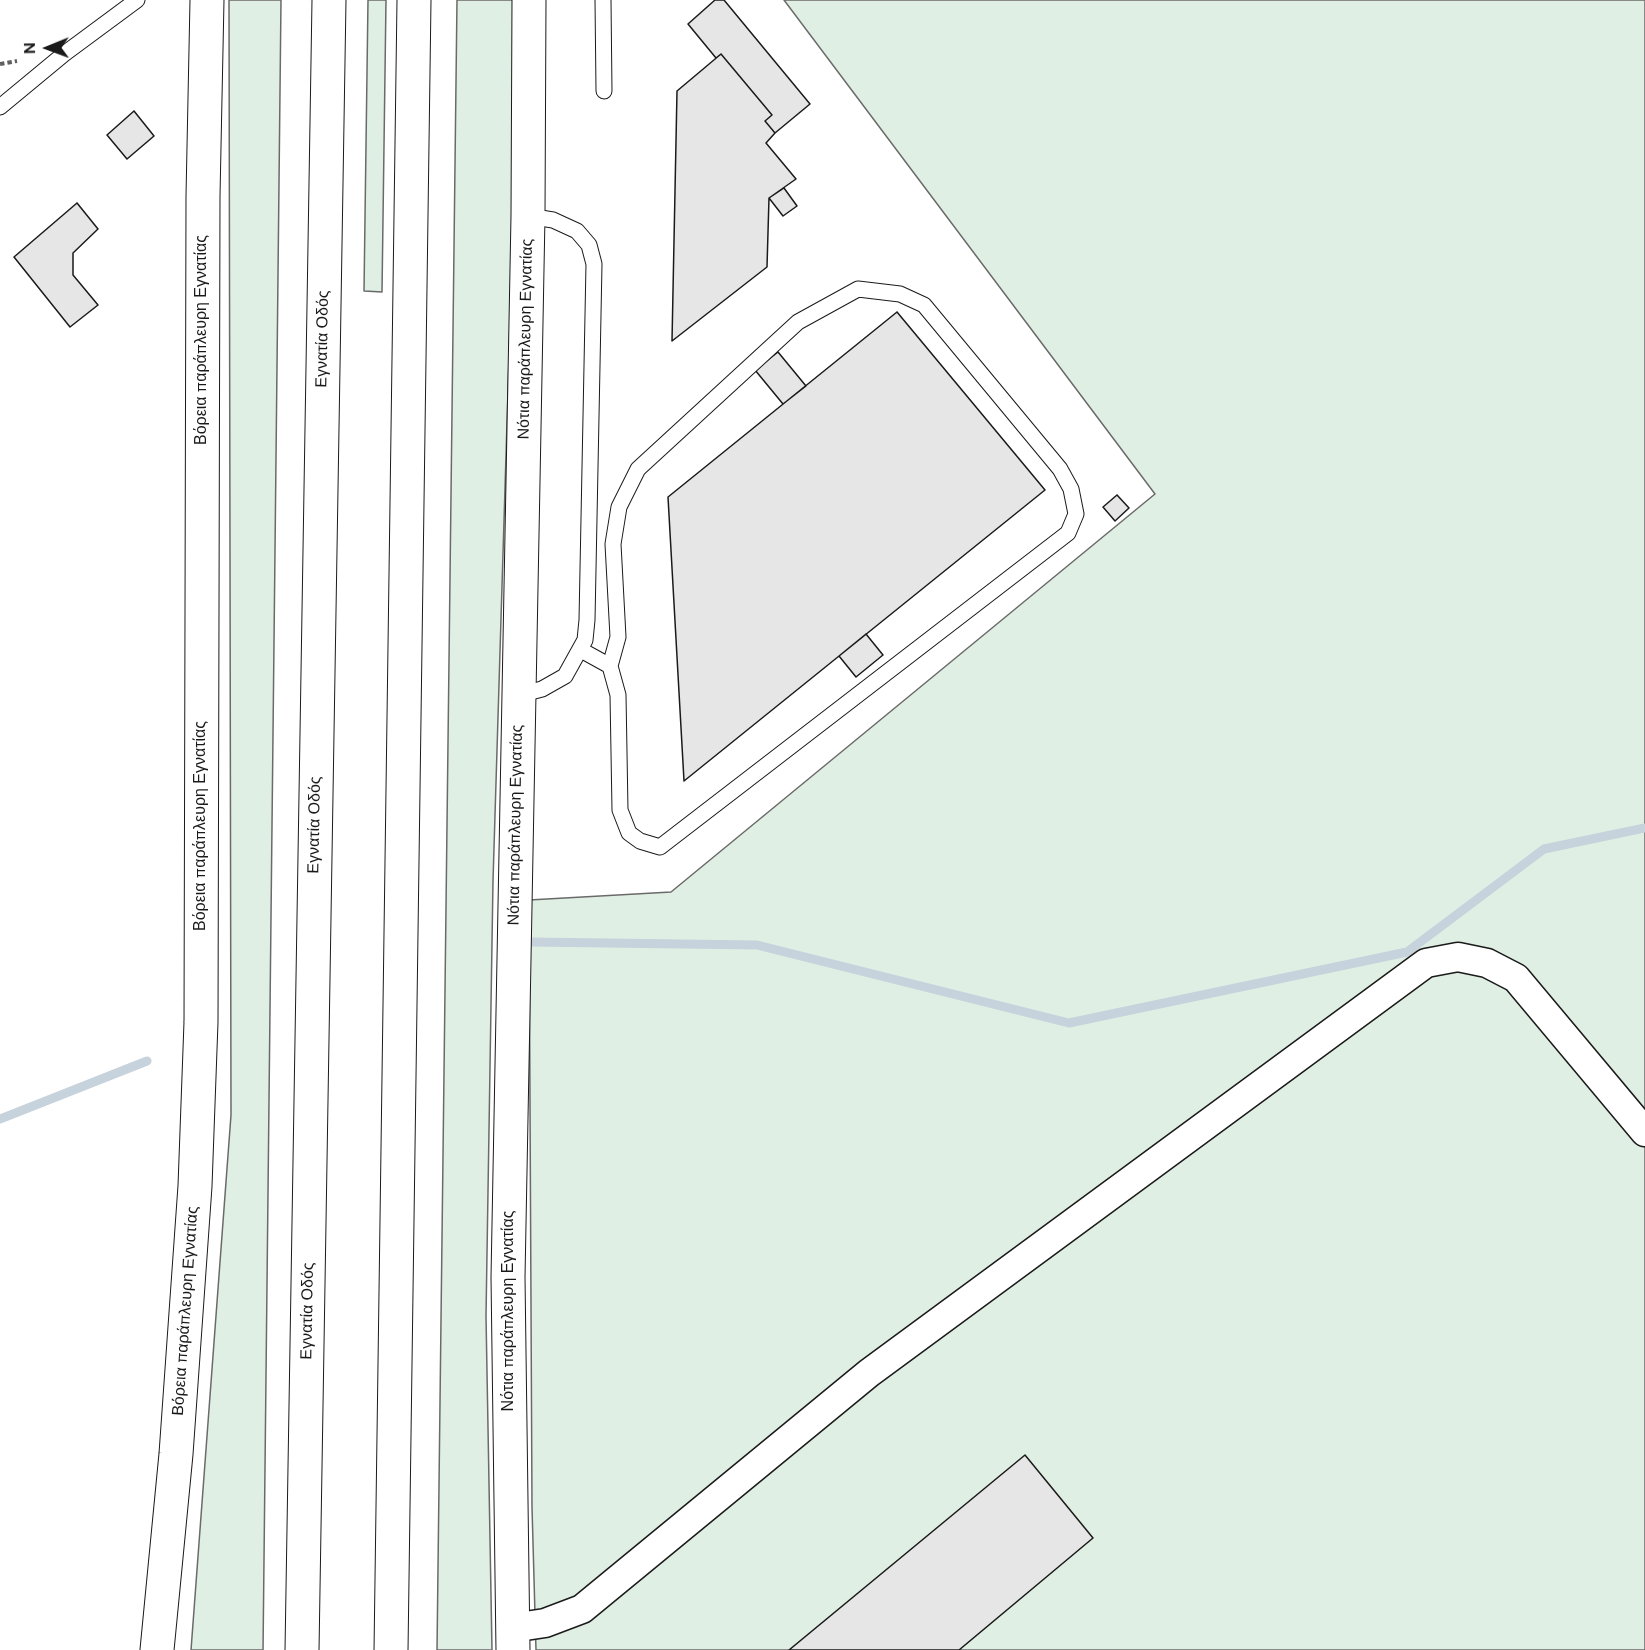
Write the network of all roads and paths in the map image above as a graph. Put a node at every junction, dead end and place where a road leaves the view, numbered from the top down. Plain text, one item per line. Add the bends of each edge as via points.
1 (137, 0) edge
2 (207, 0) edge
3 (328, 0) edge
4 (414, 0) edge
5 (529, 0) edge
6 (603, 0) edge
7 (604, 92) dead end
8 (0, 107) edge
9 (528, 216) junction
10 (581, 650) junction
11 (610, 666) junction
12 (519, 695) junction
13 (1645, 1132) edge
14 (512, 1639) edge
15 (157, 1650) edge
16 (302, 1650) edge
17 (391, 1650) edge

1 - 8 lane
2 - 15 main road, Βόρεια παράπλευρη Εγνατίας via 201,1022 195,1186
3 - 16 main road, Εγνατία Οδός
4 - 17 main road
5 - 9 main road, Νότια παράπλευρη Εγνατίας
6 - 7 lane
9 - 10 lane via 553,220 577,231 589,245 594,264 587,620
9 - 12 main road, Νότια παράπλευρη Εγνατίας
10 - 11 lane
10 - 12 lane via 565,676 542,689
11 - 11 lane via 618,695 620,810 629,833 660,847 1068,533 1076,514 1071,489 1059,469 924,306 900,294 858,289 798,322 638,469 619,507 613,543 618,637
12 - 14 main road, Νότια παράπλευρη Εγνατίας via 508,1277
13 - 14 street via 1516,978 1487,963 1458,957 1426,963 869,1373 582,1609

